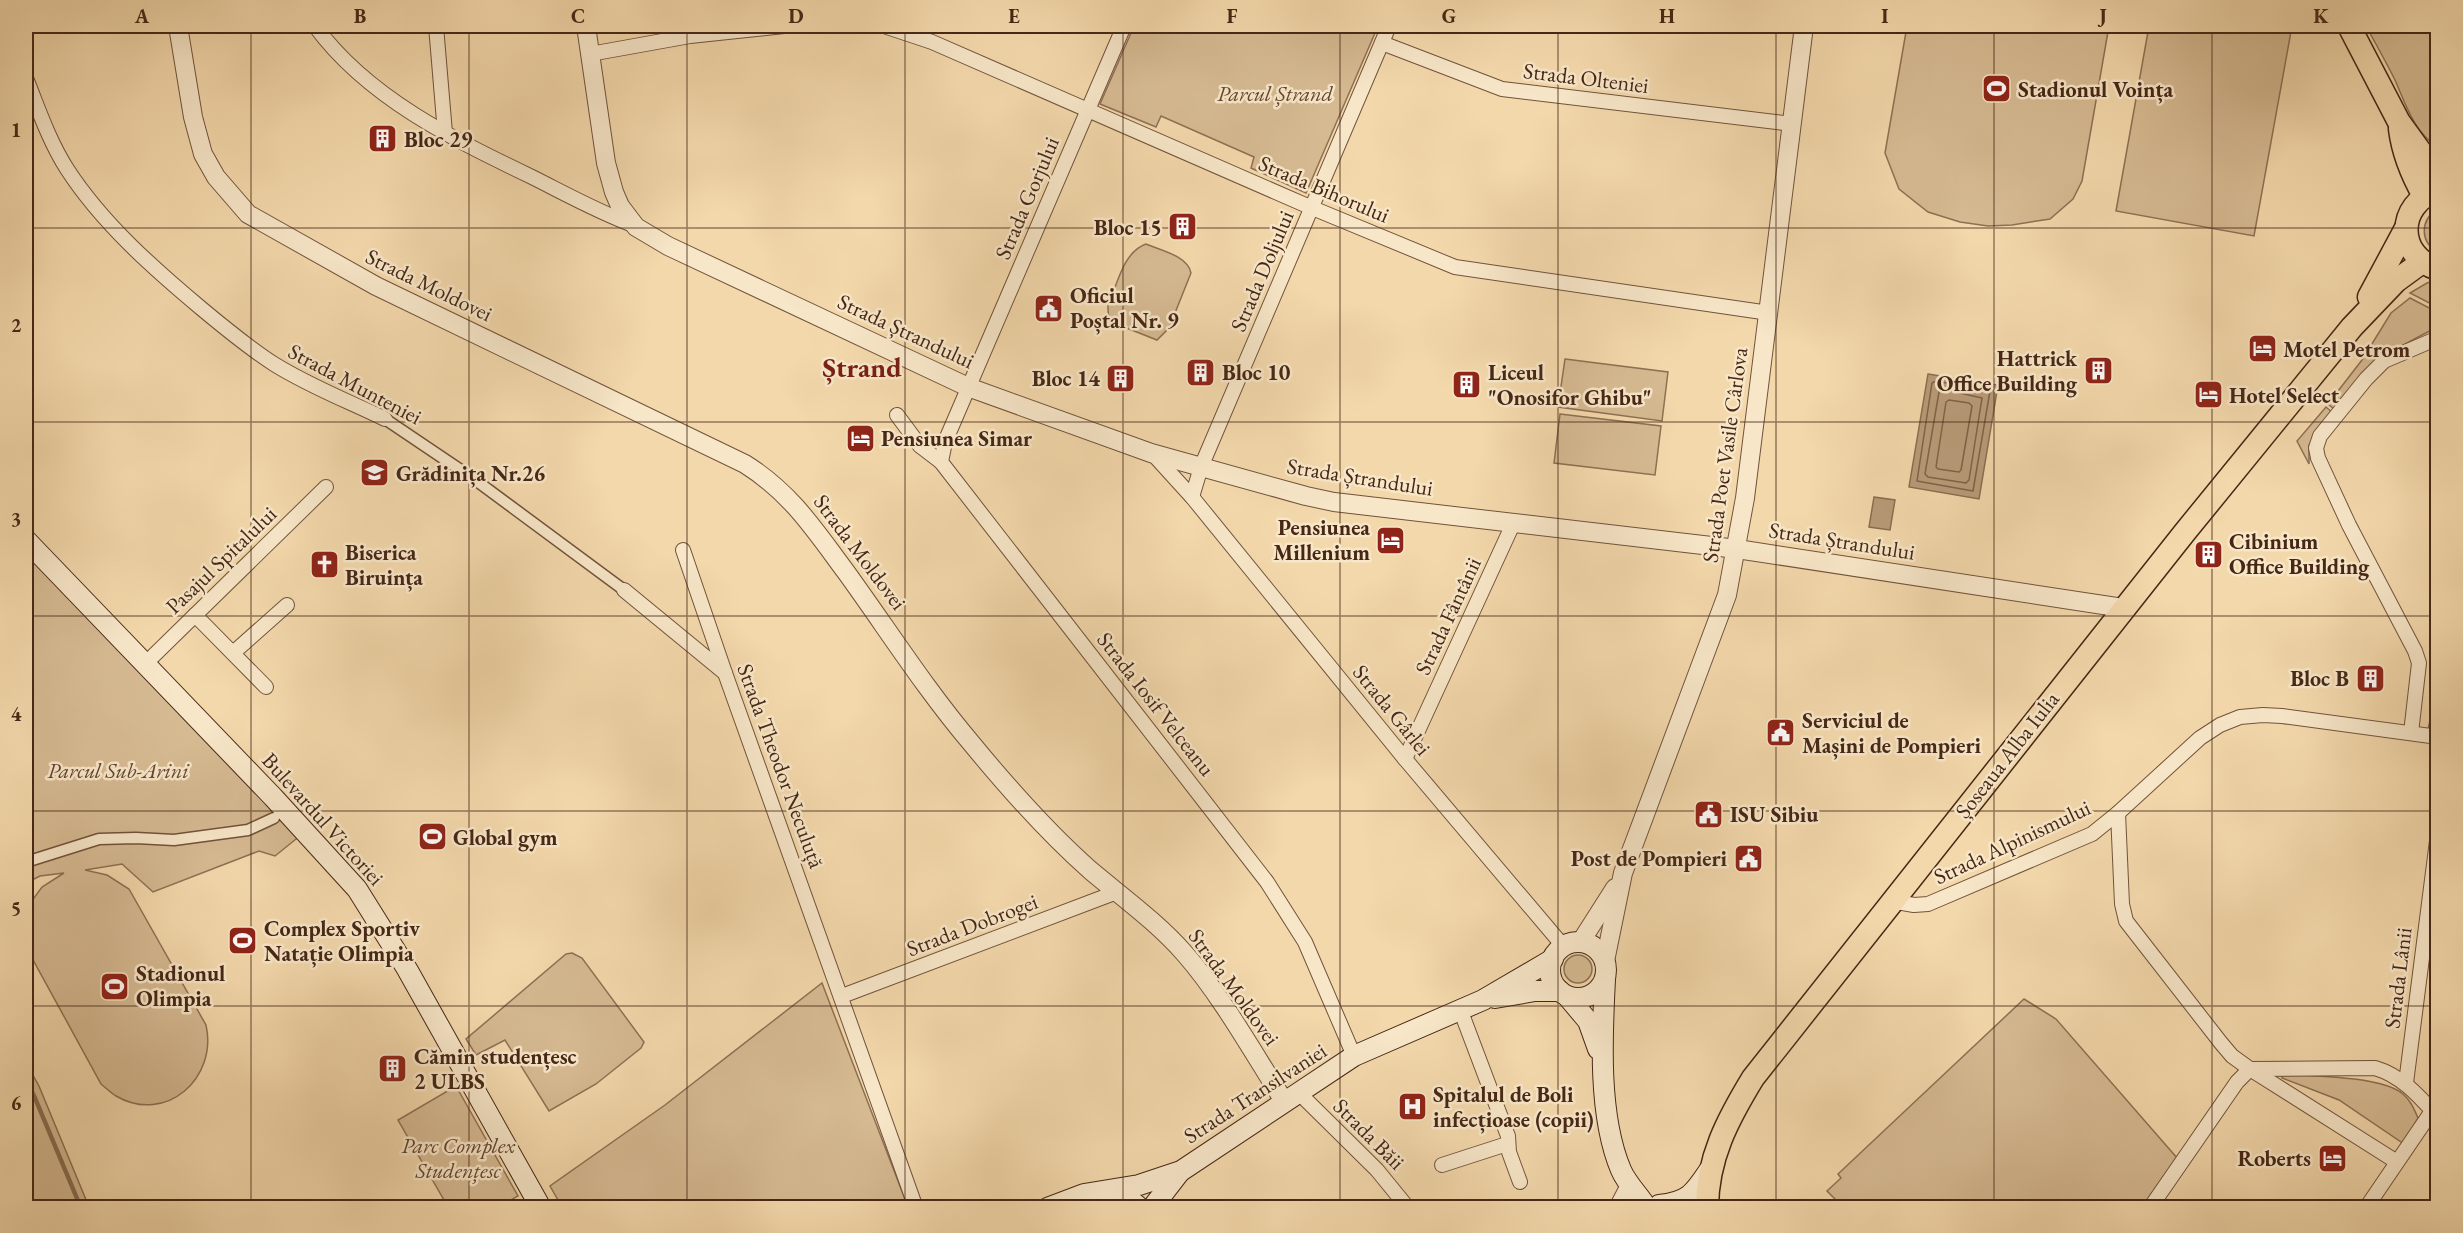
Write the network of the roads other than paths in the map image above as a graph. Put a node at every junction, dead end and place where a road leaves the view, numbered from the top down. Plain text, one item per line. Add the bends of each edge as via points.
1 (178, 26) edge
2 (315, 26) edge
3 (436, 26) edge
4 (586, 26) edge
5 (784, 26) edge
6 (884, 26) edge
7 (1124, 26) edge
8 (1389, 26) edge
9 (1804, 26) edge
10 (2349, 26) edge
11 (1382, 44) junction
12 (590, 54) junction
13 (26, 78) edge
14 (1087, 110) junction
15 (2399, 122) junction
16 (1792, 124) junction
17 (445, 134) junction
18 (2434, 167) edge
19 (2431, 193) edge
20 (1312, 208) junction
21 (636, 227) junction
22 (2405, 230) junction
23 (2430, 266) edge
24 (1769, 313) junction
25 (2352, 327) junction
26 (2438, 338) edge
27 (969, 387) junction
28 (897, 416) dead end
29 (385, 418) joint
30 (1151, 453) junction
31 (941, 462) junction
32 (1201, 467) junction
33 (326, 487) dead end
34 (1192, 497) junction
35 (1513, 524) junction
36 (26, 540) edge
37 (1737, 549) junction
38 (682, 550) dead end
39 (624, 590) joint
40 (287, 605) dead end
41 (2123, 608) junction
42 (195, 615) junction
43 (233, 654) junction
44 (145, 664) junction
45 (725, 673) junction
46 (266, 687) dead end
47 (2438, 718) edge
48 (2411, 733) junction
49 (2436, 737) edge
50 (1405, 759) junction
51 (2118, 813) junction
52 (274, 818) dead end
53 (2438, 833) edge
54 (26, 862) edge
55 (1623, 873) junction
56 (1117, 892) junction
57 (1891, 901) junction
58 (1566, 949) junction
59 (1605, 970) junction
60 (1563, 994) junction
61 (842, 996) junction
62 (1483, 1000) junction
63 (1460, 1010) junction
64 (1354, 1056) junction
65 (1603, 1066) junction
66 (2250, 1069) junction
67 (2406, 1083) junction
68 (1291, 1096) junction
69 (2435, 1114) edge
70 (1507, 1144) junction
71 (2397, 1162) junction
72 (1442, 1165) dead end
73 (1710, 1169) junction
74 (1181, 1171) junction
75 (1520, 1182) dead end
76 (1099, 1191) junction
77 (1647, 1200) edge
78 (541, 1208) edge
79 (916, 1208) edge
80 (1047, 1208) edge
81 (1140, 1208) edge
82 (1152, 1208) edge
83 (1408, 1208) edge
84 (1616, 1208) edge
85 (1707, 1208) edge
86 (2150, 1208) edge
87 (2366, 1208) edge

1 - 56 street, Strada Moldovei via 203,154 216,177 248,214 386,291 764,476 801,512 935,699 1009,789 1042,825
2 - 17 street, Strada Ștrandului via 368,80
3 - 17 street
4 - 12 street, Strada Ștrandului
5 - 12 street via 690,36
6 - 14 street, Strada Bihorului via 932,42
7 - 14 street, Strada Gorjului
8 - 11 street, Strada Doljului
9 - 16 street, Strada Poet Vasile Cârlova
10 - 15 main road
11 - 16 street, Strada Olteniei via 1502,89
11 - 20 street, Strada Doljului
12 - 21 street, Strada Ștrandului via 608,172 620,206
13 - 29 street, Strada Munteniei via 52,141 84,194 165,278 246,346 277,366
14 - 20 street, Strada Bihorului
14 - 27 street, Strada Gorjului
15 - 18 main road
15 - 19 main road via 2414,178
16 - 24 street, Strada Poet Vasile Cârlova
17 - 21 street, Strada Ștrandului
19 - 22 main road, Șoseaua Alba Iulia via 2409,213
20 - 24 street, Strada Bihorului via 1455,267
20 - 32 street, Strada Doljului
21 - 27 street, Strada Ștrandului via 668,246
22 - 23 main road via 2410,247
22 - 25 main road, Șoseaua Alba Iulia
23 - 25 main road, Șoseaua Alba Iulia via 2396,280
24 - 37 street, Strada Poet Vasile Cârlova
25 - 41 main road, Șoseaua Alba Iulia
26 - 48 street via 2384,361 2320,436 2316,448 2349,525 2419,663
27 - 30 street, Strada Ștrandului
27 - 31 street via 945,442
28 - 31 street, Strada Iosif Velceanu via 920,446
29 - 39 street, Strada Munteniei
30 - 32 street, Strada Ștrandului
30 - 34 street, Strada Gârlei
31 - 64 street, Strada Iosif Velceanu via 1273,890 1305,942
32 - 34 street
32 - 35 street, Strada Ștrandului via 1334,502
33 - 42 street, Pasajul Spitalului
34 - 50 street, Strada Gârlei
35 - 37 street, Strada Ștrandului
35 - 50 street, Strada Fântânii
36 - 44 main road, Bulevardul Victoriei
37 - 41 street, Strada Ștrandului
37 - 55 street, Strada Poet Vasile Cârlova via 1727,595 1705,658
38 - 45 street, Strada Theodor Neculuță
39 - 45 street, Strada Munteniei
40 - 43 street
41 - 57 main road, Șoseaua Alba Iulia
42 - 43 street
42 - 44 street, Pasajul Spitalului
43 - 46 street
44 - 78 main road, Bulevardul Victoriei via 322,848 362,896
45 - 61 street, Strada Theodor Neculuță
47 - 49 street
48 - 49 street, Strada Alpinismului
48 - 51 street, Strada Alpinismului via 2282,716 2240,717 2200,738
50 - 58 street, Strada Gârlei
51 - 57 street, Strada Alpinismului via 2092,834 1928,904
51 - 66 street via 2126,921 2221,1043
52 - 54 street via 248,830 174,840 99,839
53 - 67 street, Strada Lânii
55 - 58 street, Strada Poet Vasile Cârlova via 1606,904
55 - 59 street, Strada Poet Vasile Cârlova
56 - 61 street, Strada Dobrogei
56 - 68 street, Strada Moldovei via 1168,936 1202,975
57 - 73 main road, Șoseaua Alba Iulia via 1753,1078 1727,1122
58 - 59 main road via 1595,948
58 - 60 main road via 1551,976
58 - 62 main road, Strada Transilvaniei
59 - 60 main road via 1601,987 1594,994
59 - 65 main road
60 - 62 main road, Strada Transilvaniei via 1535,991
60 - 65 main road via 1588,1021
61 - 79 street, Strada Theodor Neculuță
62 - 63 main road, Strada Transilvaniei
63 - 64 main road, Strada Transilvaniei
63 - 70 street via 1508,1136
64 - 68 main road, Strada Transilvaniei
65 - 77 main road via 1612,1143 1622,1172
66 - 67 street via 2375,1068
66 - 71 street
66 - 86 street
67 - 69 street
68 - 74 main road, Strada Transilvaniei
68 - 83 street, Strada Băii via 1377,1170
69 - 71 street
70 - 72 street
70 - 75 street
71 - 87 street
73 - 77 main road via 1685,1200
73 - 85 main road, Șoseaua Alba Iulia
74 - 76 main road, Strada Transilvaniei via 1139,1185
74 - 82 main road
76 - 80 main road, Strada Transilvaniei
76 - 81 main road
77 - 84 street

